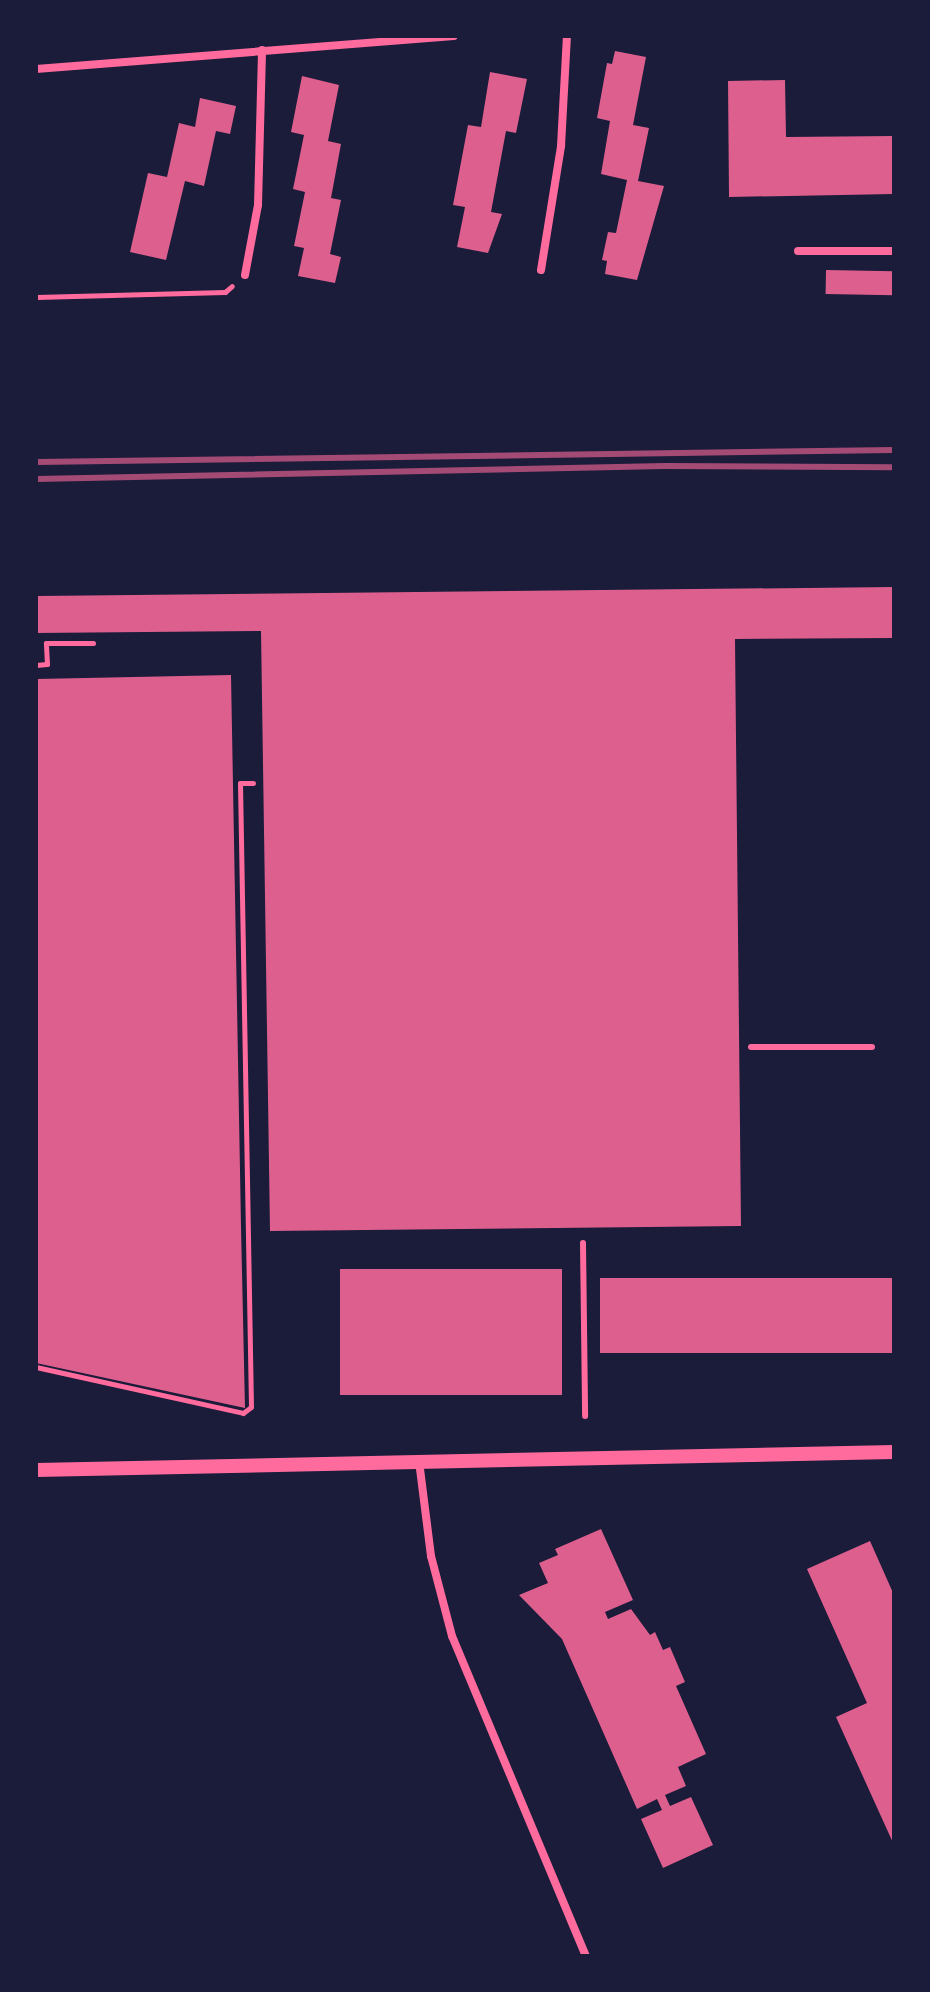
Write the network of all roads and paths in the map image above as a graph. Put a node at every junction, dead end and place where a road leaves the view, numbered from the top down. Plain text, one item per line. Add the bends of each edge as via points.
1 (454, 36) edge
2 (567, 36) edge
3 (262, 50) junction
4 (36, 69) edge
5 (798, 251) dead end
6 (894, 251) edge
7 (541, 270) dead end
8 (245, 275) joint
9 (36, 297) edge
10 (93, 643) dead end
11 (36, 665) edge
12 (253, 783) dead end
13 (751, 1047) dead end
14 (872, 1047) dead end
15 (583, 1243) dead end
16 (36, 1367) edge
17 (585, 1416) dead end
18 (894, 1452) edge
19 (419, 1461) junction
20 (36, 1470) edge
21 (586, 1956) edge

1 - 3 street
2 - 7 street via 561,146
3 - 4 street
3 - 8 street via 258,205
5 - 6 street
8 - 9 path via 225,292
10 - 11 path via 46,643 47,664
12 - 16 path via 240,783 251,1407 243,1413
13 - 14 lane
15 - 17 lane
18 - 19 street
19 - 20 street
19 - 21 street via 431,1556 452,1636

